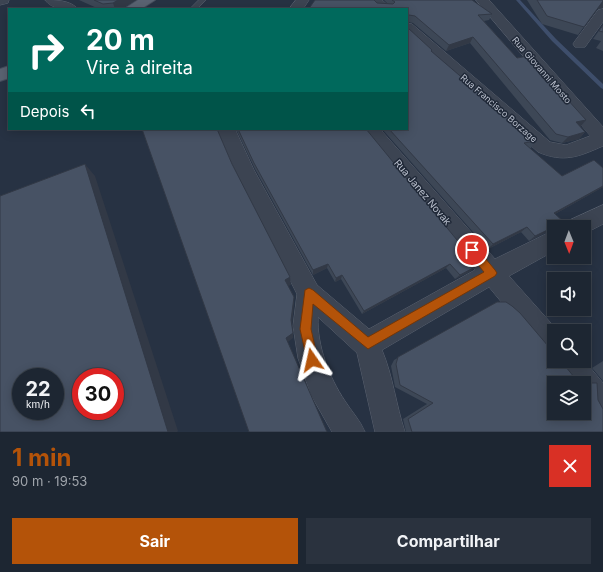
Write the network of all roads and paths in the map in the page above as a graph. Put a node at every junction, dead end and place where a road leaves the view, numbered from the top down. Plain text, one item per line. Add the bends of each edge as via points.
1 (51, 0) edge
2 (148, 0) edge
3 (155, 0) edge
4 (203, 0) edge
5 (303, 0) edge
6 (374, 0) edge
7 (482, 0) edge
8 (69, 8) edge
9 (133, 8) edge
10 (147, 8) edge
11 (194, 8) edge
12 (297, 8) edge
13 (384, 8) edge
14 (603, 13) edge
15 (408, 29) edge
16 (580, 44) dead end
17 (226, 130) edge
18 (371, 130) edge
19 (602, 139) edge
20 (603, 214) edge
21 (591, 220) edge
22 (547, 244) edge
23 (492, 273) junction
24 (309, 293) junction
25 (547, 338) edge
26 (368, 344) junction
27 (573, 368) edge
28 (603, 404) edge
29 (350, 432) edge
30 (390, 432) edge

1 - 8 street
2 - 9 main road
3 - 10 main road
4 - 11 lane
5 - 12 street
6 - 13 street
7 - 19 street, Rua Giovanni Mosto
14 - 16 street
15 - 19 street, Rua Francisco Borzage via 544,147 553,152 569,152
17 - 24 street
18 - 23 street, Rua Janez Novak
20 - 21 street
22 - 23 street
23 - 25 street, Rua Janez Novak
23 - 26 street
24 - 26 street
24 - 29 street via 306,329 312,360 328,399
26 - 30 street
27 - 28 street

